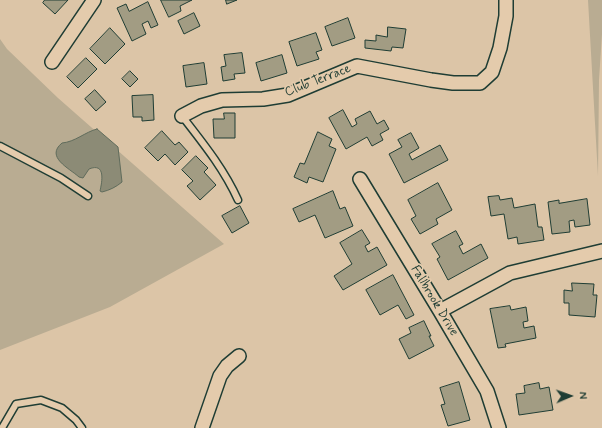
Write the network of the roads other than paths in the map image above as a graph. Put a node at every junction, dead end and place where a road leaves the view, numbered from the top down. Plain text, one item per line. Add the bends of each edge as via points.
1 (94, 0) edge
2 (506, 0) edge
3 (52, 62) dead end
4 (182, 116) joint
5 (0, 146) edge
6 (360, 179) dead end
7 (88, 196) dead end
8 (238, 200) dead end
9 (602, 251) edge
10 (440, 311) junction
11 (2, 428) edge
12 (82, 428) edge
13 (202, 428) edge
14 (208, 428) edge
15 (499, 428) edge

1 - 3 street
2 - 4 street, Club Terrace via 500,48 492,72 480,83 438,81 357,66 288,95 263,99 222,100 201,106
4 - 8 lane via 216,160
5 - 7 lane via 50,172
6 - 10 street, Fallbrook Drive
9 - 10 street via 510,273
10 - 15 street, Fallbrook Drive via 487,391
11 - 12 lane via 16,404 42,400 62,408
13 - 14 street via 220,376 239,356

